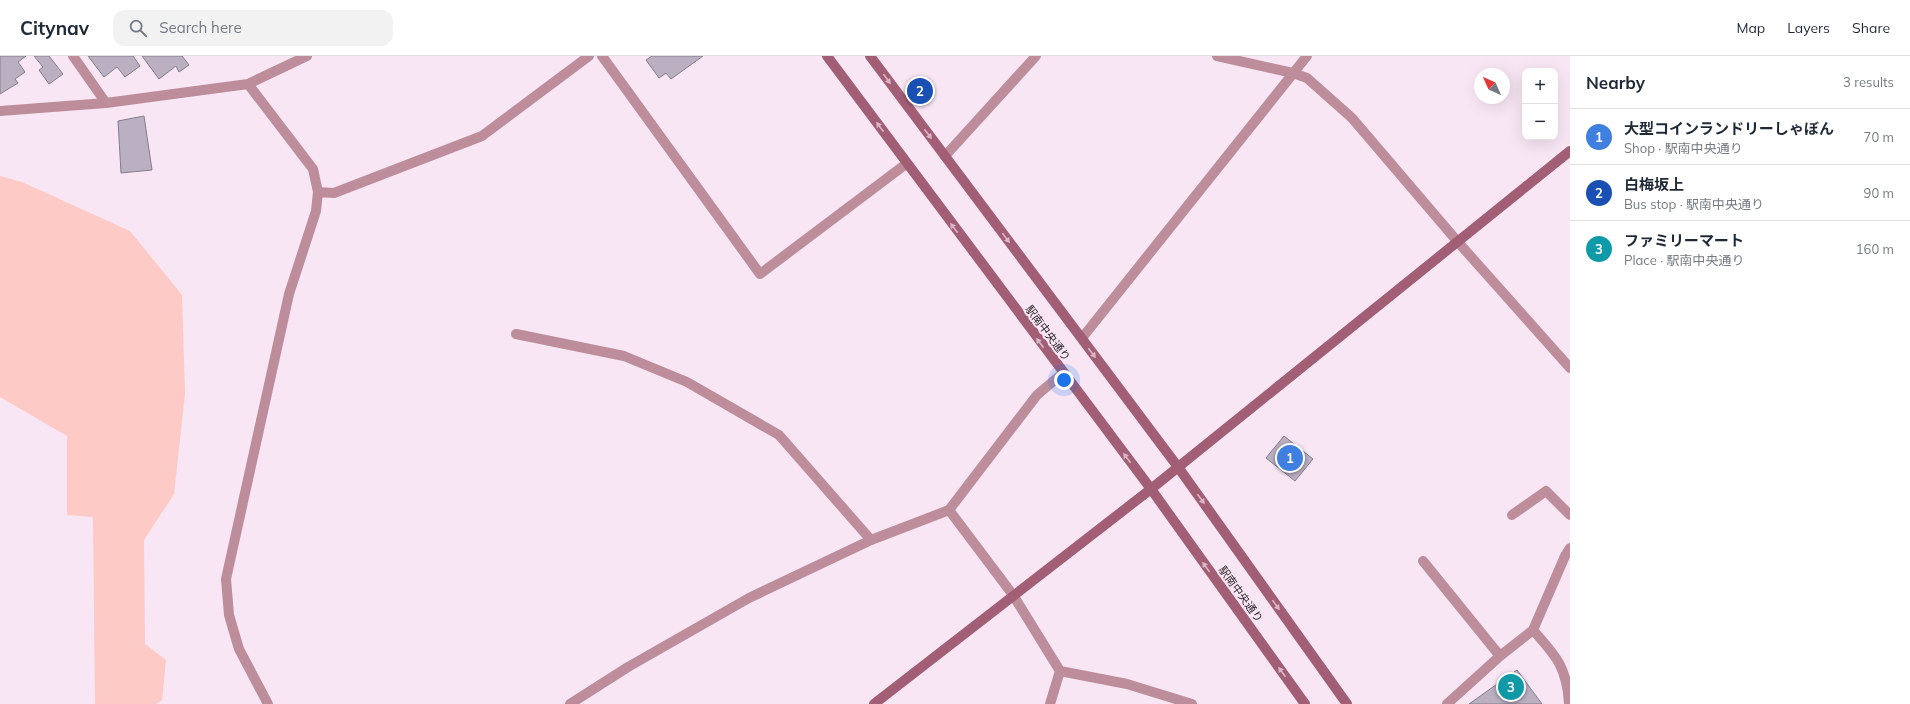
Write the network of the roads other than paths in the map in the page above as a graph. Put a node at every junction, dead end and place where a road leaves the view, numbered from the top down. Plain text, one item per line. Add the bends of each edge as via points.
1 (72, 56) edge
2 (307, 56) edge
3 (589, 56) edge
4 (602, 56) edge
5 (826, 56) edge
6 (870, 56) edge
7 (1036, 56) edge
8 (1217, 56) edge
9 (1307, 56) edge
10 (1293, 73) junction
11 (248, 84) junction
12 (106, 103) junction
13 (0, 111) edge
14 (1570, 151) edge
15 (945, 156) junction
16 (906, 164) junction
17 (318, 192) junction
18 (1457, 241) junction
19 (516, 334) dead end
20 (1082, 338) junction
21 (1570, 368) edge
22 (1063, 373) junction
23 (1178, 467) junction
24 (1150, 489) junction
25 (949, 510) junction
26 (1512, 515) dead end
27 (1570, 515) edge
28 (871, 540) junction
29 (1570, 548) edge
30 (1423, 561) dead end
31 (1013, 595) junction
32 (1533, 630) junction
33 (1500, 656) junction
34 (1060, 672) junction
35 (268, 704) edge
36 (570, 704) edge
37 (874, 704) edge
38 (1050, 704) edge
39 (1192, 704) edge
40 (1305, 704) edge
41 (1347, 704) edge
42 (1447, 704) edge
43 (1569, 704) edge

1 - 12 street
2 - 11 street
3 - 17 street via 482,136 334,193
4 - 16 street via 760,274
16 -> 5 street, 駅南中央通り
6 -> 15 street, 駅南中央通り
7 - 15 street
8 - 10 street
9 - 10 street
10 - 18 street via 1307,78 1352,118
10 - 20 street
11 - 12 street
11 - 17 street via 313,169
12 - 13 street
14 - 18 street
15 -> 20 street, 駅南中央通り
22 -> 16 street, 駅南中央通り
17 - 35 street via 316,211 289,294 226,579 229,615 240,649
18 - 21 street
18 - 23 street
19 - 28 street via 624,356 687,382 779,436
20 -> 23 street, 駅南中央通り
24 -> 22 street, 駅南中央通り
22 - 25 street via 1037,395
23 - 24 street
23 -> 41 street, 駅南中央通り
24 - 31 street
40 -> 24 street, 駅南中央通り
25 - 28 street
25 - 31 street
26 - 27 street via 1546,491
28 - 36 street via 749,598 628,667
29 - 32 street
30 - 33 street
31 - 34 street
31 - 37 street
32 - 33 street
32 - 43 street via 1564,668
33 - 42 street
34 - 38 street
34 - 39 street via 1127,684

